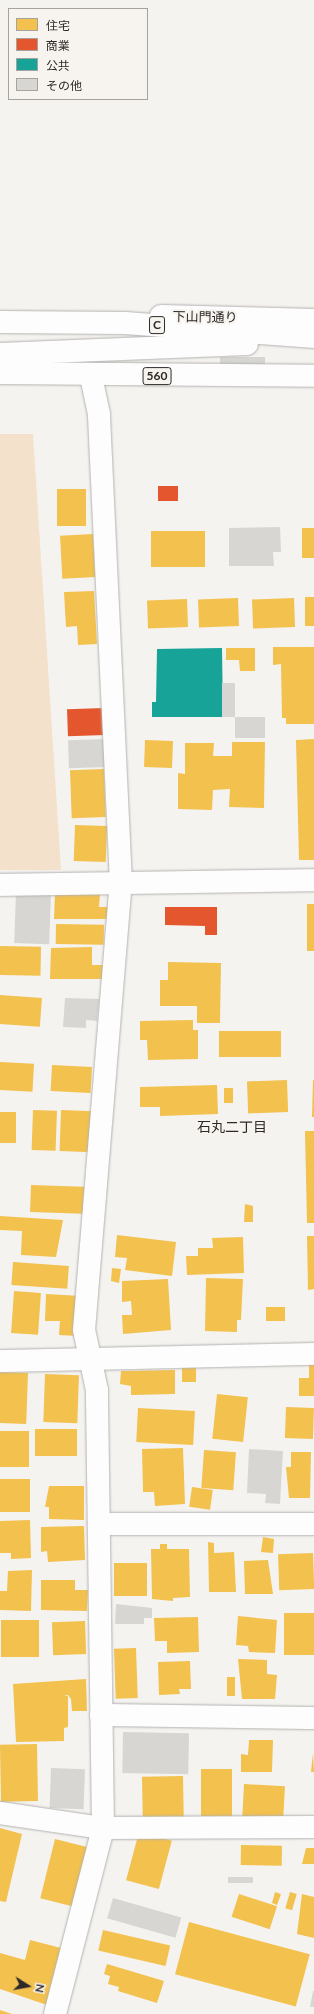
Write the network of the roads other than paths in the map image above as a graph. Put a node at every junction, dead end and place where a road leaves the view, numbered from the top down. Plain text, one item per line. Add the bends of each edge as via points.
1 (0, 313) edge
2 (314, 321) edge
3 (0, 322) edge
4 (314, 337) edge
5 (314, 341) edge
6 (0, 354) edge
7 (0, 373) edge
8 (91, 375) junction
9 (314, 376) edge
10 (314, 880) edge
11 (121, 883) junction
12 (0, 885) edge
13 (314, 1354) edge
14 (90, 1360) junction
15 (0, 1361) edge
16 (99, 1524) junction
17 (314, 1524) edge
18 (101, 1715) junction
19 (314, 1718) edge
20 (0, 1813) edge
21 (314, 1827) edge
22 (103, 1828) junction
23 (56, 2014) edge

1 - 2 main road, C
3 - 4 main road, C via 125,323
5 - 6 main road
7 - 8 main road, 560
7 - 9 main road
8 - 9 main road, 560
8 - 11 main road via 99,414
10 - 11 main road
11 - 12 main road
11 - 14 main road via 84,1330
13 - 14 main road
14 - 15 main road
14 - 16 main road via 97,1390
16 - 17 main road
16 - 18 main road
18 - 19 main road
18 - 22 main road
20 - 22 main road
21 - 22 main road
22 - 23 main road

